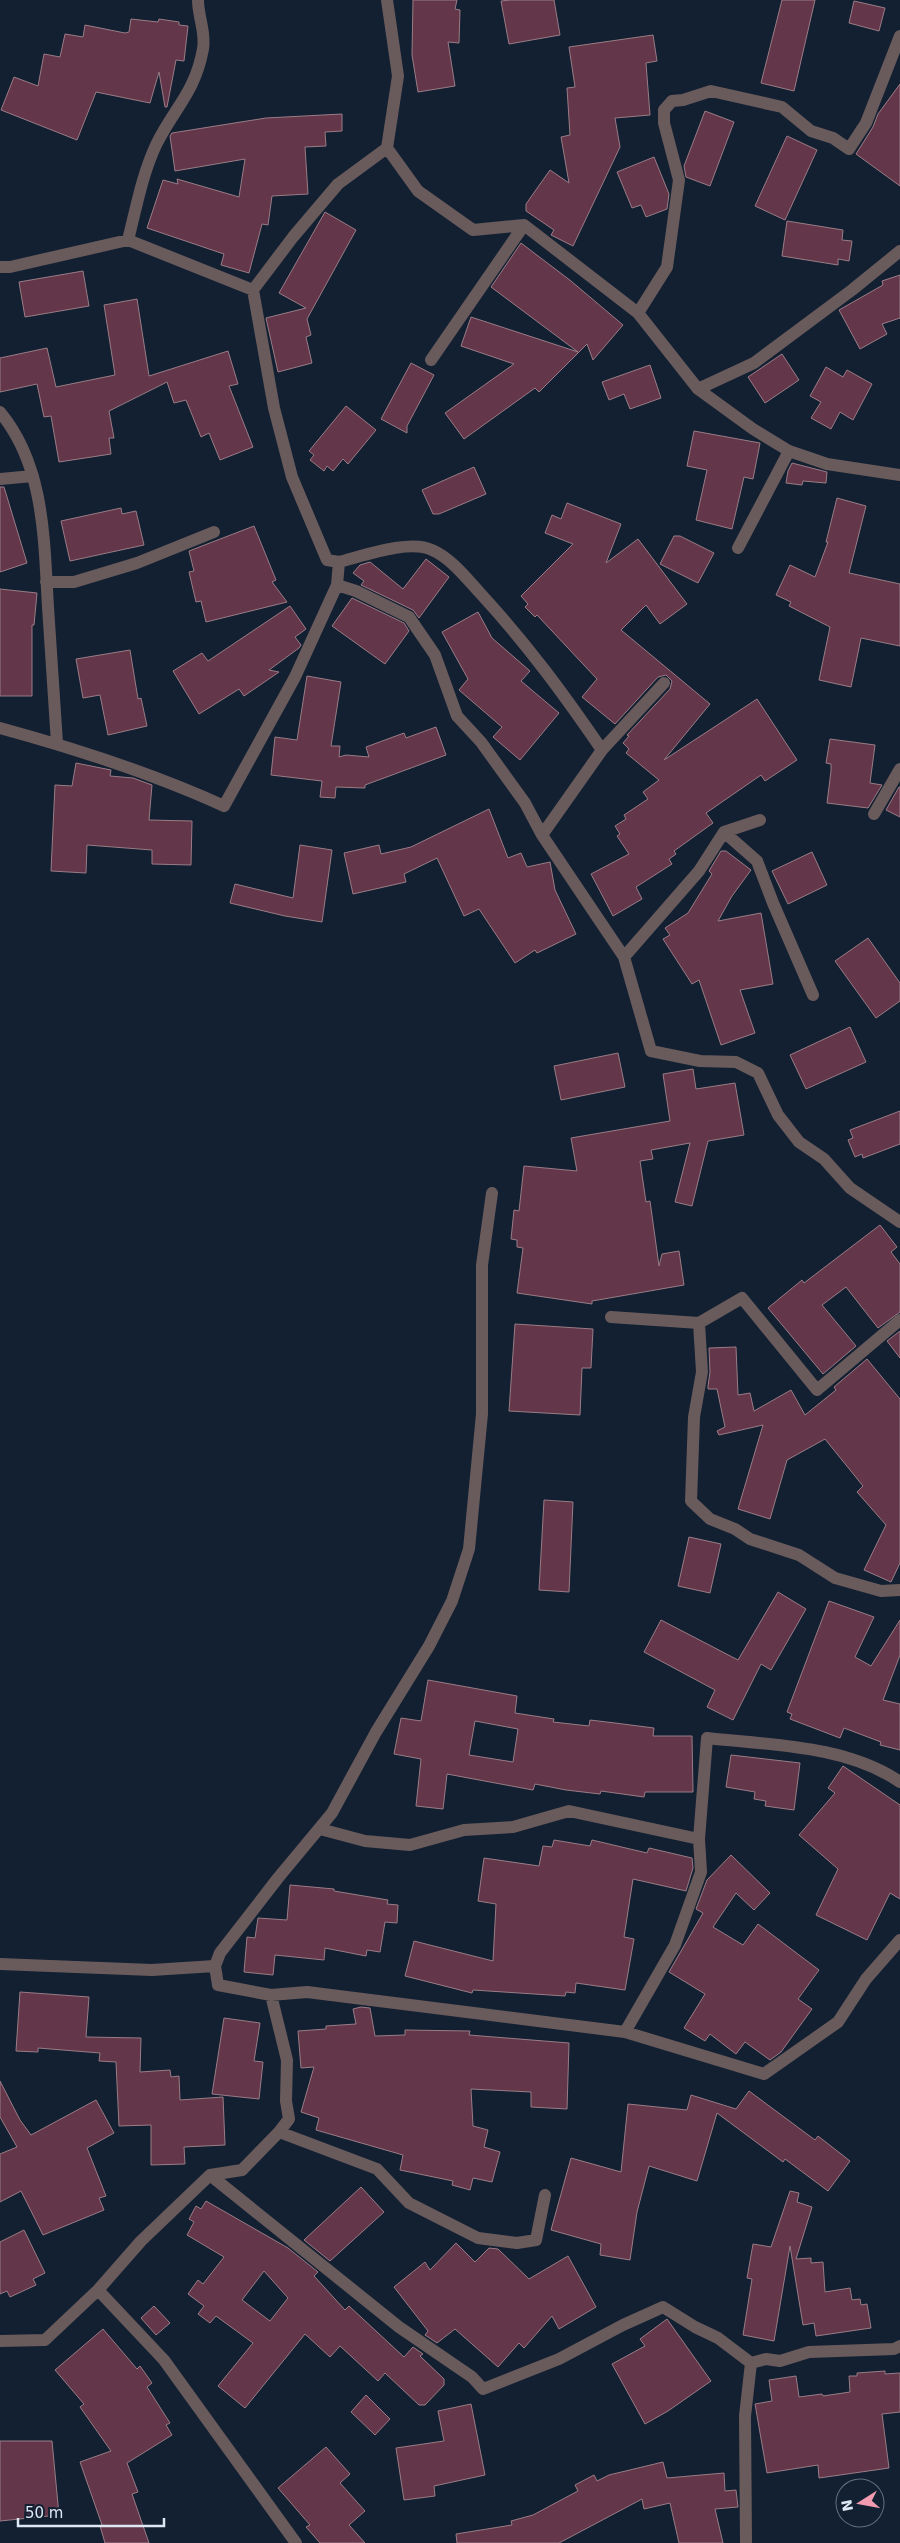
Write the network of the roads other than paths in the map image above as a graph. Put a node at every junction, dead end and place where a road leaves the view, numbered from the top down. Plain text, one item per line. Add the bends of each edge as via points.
1 (198, 0) edge
2 (387, 0) edge
3 (900, 36) edge
4 (387, 148) junction
5 (524, 224) junction
6 (128, 240) junction
7 (900, 251) edge
8 (0, 266) edge
9 (253, 290) junction
10 (638, 313) junction
11 (431, 360) dead end
12 (698, 389) junction
13 (0, 412) edge
14 (790, 451) junction
15 (900, 475) edge
16 (33, 476) junction
17 (0, 479) edge
18 (214, 532) dead end
19 (738, 548) dead end
20 (340, 562) junction
21 (46, 582) junction
22 (337, 585) junction
23 (664, 683) dead end
24 (0, 728) edge
25 (57, 743) junction
26 (602, 750) junction
27 (900, 769) edge
28 (874, 814) dead end
29 (760, 820) dead end
30 (724, 832) junction
31 (542, 835) junction
32 (624, 957) junction
33 (813, 995) dead end
34 (492, 1192) dead end
35 (900, 1222) edge
36 (611, 1317) dead end
37 (900, 1320) edge
38 (699, 1323) junction
39 (900, 1590) edge
40 (900, 1782) edge
41 (320, 1829) junction
42 (699, 1839) junction
43 (900, 1940) edge
44 (0, 1964) edge
45 (215, 1966) junction
46 (271, 1995) junction
47 (625, 2032) junction
48 (279, 2132) junction
49 (210, 2175) junction
50 (544, 2195) dead end
51 (98, 2290) junction
52 (0, 2341) edge
53 (900, 2346) edge
54 (751, 2363) junction
55 (296, 2543) edge
56 (746, 2543) edge

1 - 6 street via 203,47 196,78 157,145 143,182
2 - 4 street via 398,76
3 - 10 street via 866,122 849,149 833,138 811,131 782,106 711,91 672,100 664,110 664,123 679,180 667,267
4 - 5 street via 418,191 473,230
4 - 9 street via 338,184
5 - 10 street
5 - 11 street
6 - 8 street via 10,267
6 - 9 street
7 - 12 street via 754,363
9 - 20 street via 274,408 292,477 327,560
10 - 12 street
12 - 14 street
13 - 16 street via 12,426
14 - 15 street via 827,464
14 - 19 street
16 - 17 street
16 - 21 street via 44,526
18 - 21 street via 137,563 74,582
20 - 22 street
20 - 26 street via 394,546 432,549 468,580 512,627
21 - 25 street
22 - 25 street via 295,678 224,806 167,780
22 - 31 street via 409,617 435,655 457,716 481,742 525,803
23 - 26 street
24 - 25 street
26 - 31 street
27 - 28 street
29 - 30 street
30 - 32 street via 699,871
30 - 33 street via 758,861
31 - 32 street
32 - 35 street via 651,1051 700,1061 736,1062 758,1073 778,1115 799,1142 824,1159 850,1188
34 - 41 street via 482,1265 482,1414 469,1549 452,1600 429,1646
36 - 38 street
37 - 38 street via 817,1390 742,1298
38 - 39 street via 702,1372 694,1417 691,1501 710,1519 750,1539 799,1555 835,1578 882,1591
40 - 42 street via 882,1769 815,1750 706,1738
41 - 42 street via 365,1841 410,1845 464,1830 513,1827 569,1811
41 - 45 street via 231,1938
42 - 47 street via 701,1872 675,1945
43 - 47 street via 866,1980 838,2022 764,2074
44 - 45 street via 152,1970
45 - 46 street via 218,1986
46 - 47 street via 307,1992
46 - 48 street via 287,2060 289,2119
48 - 49 street via 242,2170
48 - 50 street via 377,2169 409,2203 478,2238 517,2242 536,2240
49 - 51 street via 141,2241
49 - 54 street via 399,2327 472,2377 483,2390 559,2359 622,2325 663,2308 718,2338
51 - 52 street via 45,2340
51 - 55 street via 164,2360
53 - 54 street via 894,2349 809,2352 780,2361 766,2359
54 - 56 street via 745,2416

